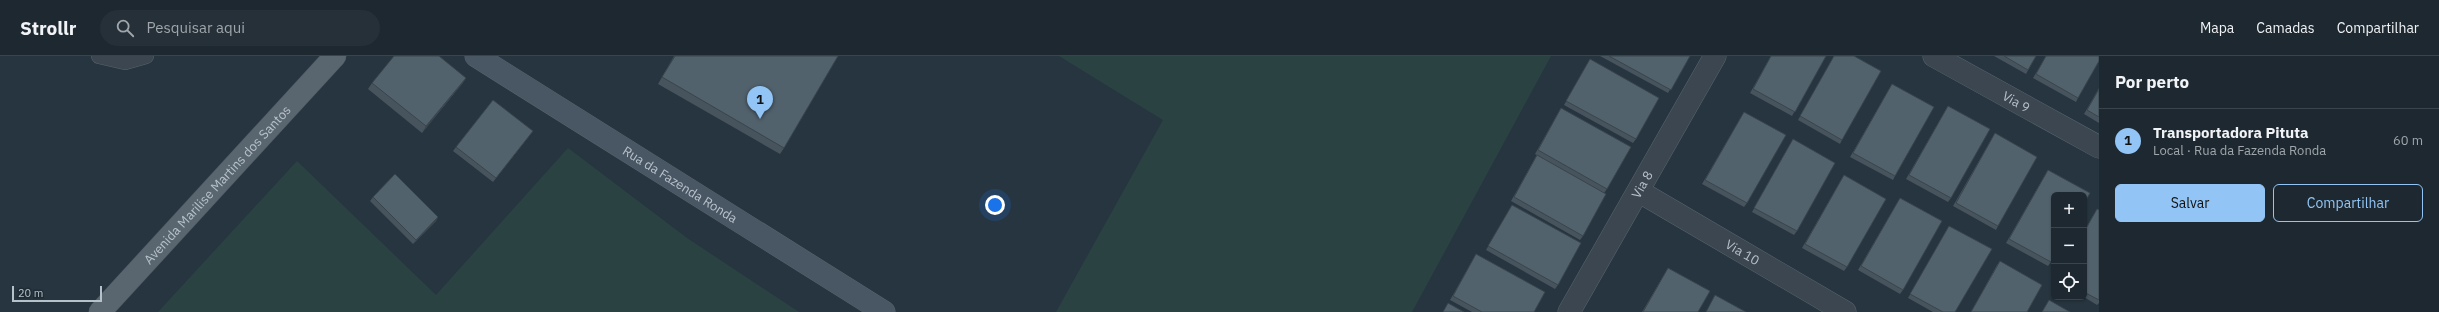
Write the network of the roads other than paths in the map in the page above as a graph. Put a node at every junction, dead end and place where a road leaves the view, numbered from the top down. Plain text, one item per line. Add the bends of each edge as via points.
1 (99, 56) edge
2 (146, 56) edge
3 (335, 56) edge
4 (476, 56) edge
5 (1715, 56) edge
6 (1934, 56) edge
7 (2099, 147) edge
8 (1640, 192) junction
9 (100, 312) edge
10 (884, 312) edge
11 (1569, 312) edge
12 (1845, 312) edge

1 - 2 lane via 124,62
3 - 9 main road, Avenida Marilise Martins dos Santos
4 - 10 main road, Rua da Fazenda Ronda
5 - 8 street, Via 8
6 - 7 street, Via 9
8 - 11 street, Via 8
8 - 12 street, Via 10

